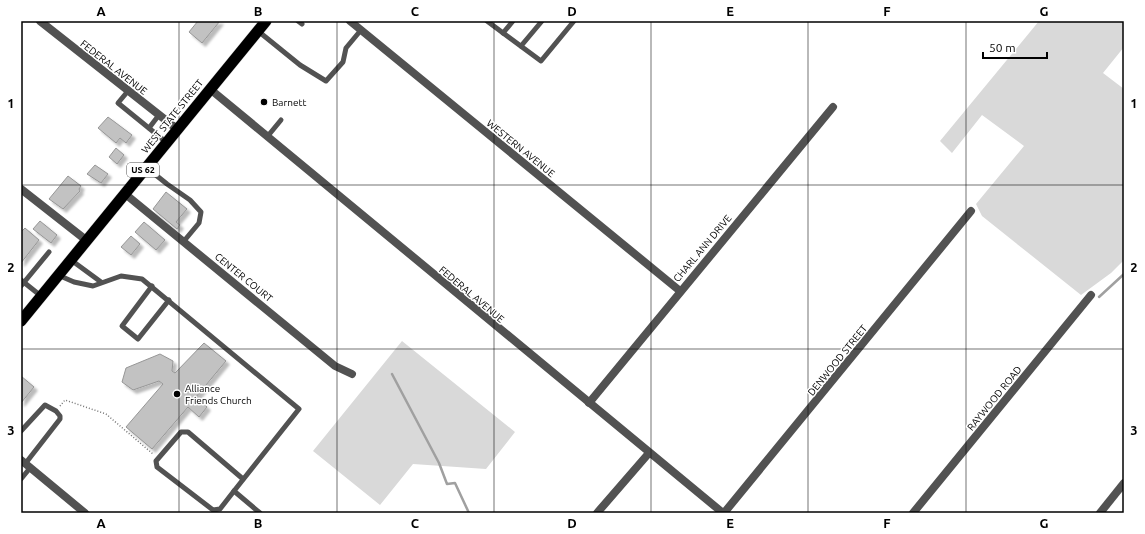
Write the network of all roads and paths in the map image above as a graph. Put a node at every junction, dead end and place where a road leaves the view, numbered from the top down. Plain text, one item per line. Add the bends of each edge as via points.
1 (40, 21) edge
2 (266, 21) edge
3 (350, 21) edge
4 (487, 21) edge
5 (513, 21) edge
6 (542, 21) edge
7 (574, 21) edge
8 (361, 30) junction
9 (258, 31) junction
10 (503, 33) junction
11 (521, 46) junction
12 (210, 89) junction
13 (128, 91) junction
14 (833, 107) dead end
15 (159, 115) junction
16 (282, 120) dead end
17 (149, 128) junction
18 (177, 129) junction
19 (266, 137) junction
20 (166, 142) junction
21 (146, 167) junction
22 (21, 189) edge
23 (124, 194) junction
24 (971, 211) dead end
25 (86, 240) junction
26 (184, 241) junction
27 (49, 252) dead end
28 (70, 260) junction
29 (57, 275) junction
30 (101, 282) junction
31 (22, 283) edge
32 (152, 286) junction
33 (680, 291) junction
34 (1090, 295) dead end
35 (41, 296) junction
36 (169, 300) junction
37 (21, 321) edge
38 (352, 374) dead end
39 (589, 403) junction
40 (56, 411) junction
41 (21, 431) edge
42 (649, 453) junction
43 (158, 459) junction
44 (26, 464) edge
45 (21, 479) edge
46 (243, 479) junction
47 (1124, 483) edge
48 (234, 491) junction
49 (85, 513) edge
50 (260, 513) edge
51 (597, 513) edge
52 (724, 513) edge
53 (913, 513) edge
54 (1100, 513) edge

1 - 13 street, FEDERAL AVENUE
2 - 9 highway, WEST STATE STREET / US 62
3 - 8 street, WESTERN AVENUE
4 - 10 lane
5 - 10 lane
6 - 11 lane
7 - 11 lane via 541,61
8 - 9 lane via 346,48 343,62 326,81 300,65
8 - 33 street, WESTERN AVENUE
9 - 12 highway, WEST STATE STREET / US 62
10 - 11 lane
12 - 18 highway, WEST STATE STREET / US 62
12 - 19 street, FEDERAL AVENUE
13 - 15 street, FEDERAL AVENUE
13 - 17 lane via 118,103
14 - 33 street, CHARL ANN DRIVE
15 - 17 lane
15 - 18 street, FEDERAL AVENUE
16 - 19 lane
17 - 20 lane
18 - 20 highway, WEST STATE STREET / US 62
19 - 39 street, FEDERAL AVENUE
20 - 21 highway, WEST STATE STREET / US 62
21 - 23 highway, WEST STATE STREET / US 62
21 - 26 lane via 190,200 200,212 198,223
22 - 25 street
23 - 25 highway, WEST STATE STREET / US 62
23 - 26 street, CENTER COURT
24 - 52 street, DENWOOD STREET
25 - 28 highway, WEST STATE STREET / US 62
26 - 38 street, CENTER COURT via 335,366
27 - 31 lane
28 - 29 highway, WEST STATE STREET / US 62
28 - 30 lane
29 - 30 lane via 93,286
29 - 35 highway, WEST STATE STREET / US 62
30 - 32 lane via 121,276 136,277
31 - 35 lane
32 - 36 lane
32 - 36 lane via 122,326 138,339
33 - 39 street, CHARL ANN DRIVE
34 - 53 street, RAYWOOD ROAD
35 - 37 highway, WEST STATE STREET / US 62
36 - 46 lane via 299,409
39 - 42 street, FEDERAL AVENUE
40 - 41 lane via 49,405 42,407
40 - 43 path via 65,400 106,414
40 - 44 lane via 60,419
42 - 51 street
42 - 52 street, FEDERAL AVENUE
43 - 46 lane via 181,432 188,432
43 - 48 lane via 157,467 213,510 220,508
44 - 45 lane
44 - 49 street
46 - 48 lane
47 - 54 street
48 - 50 lane

